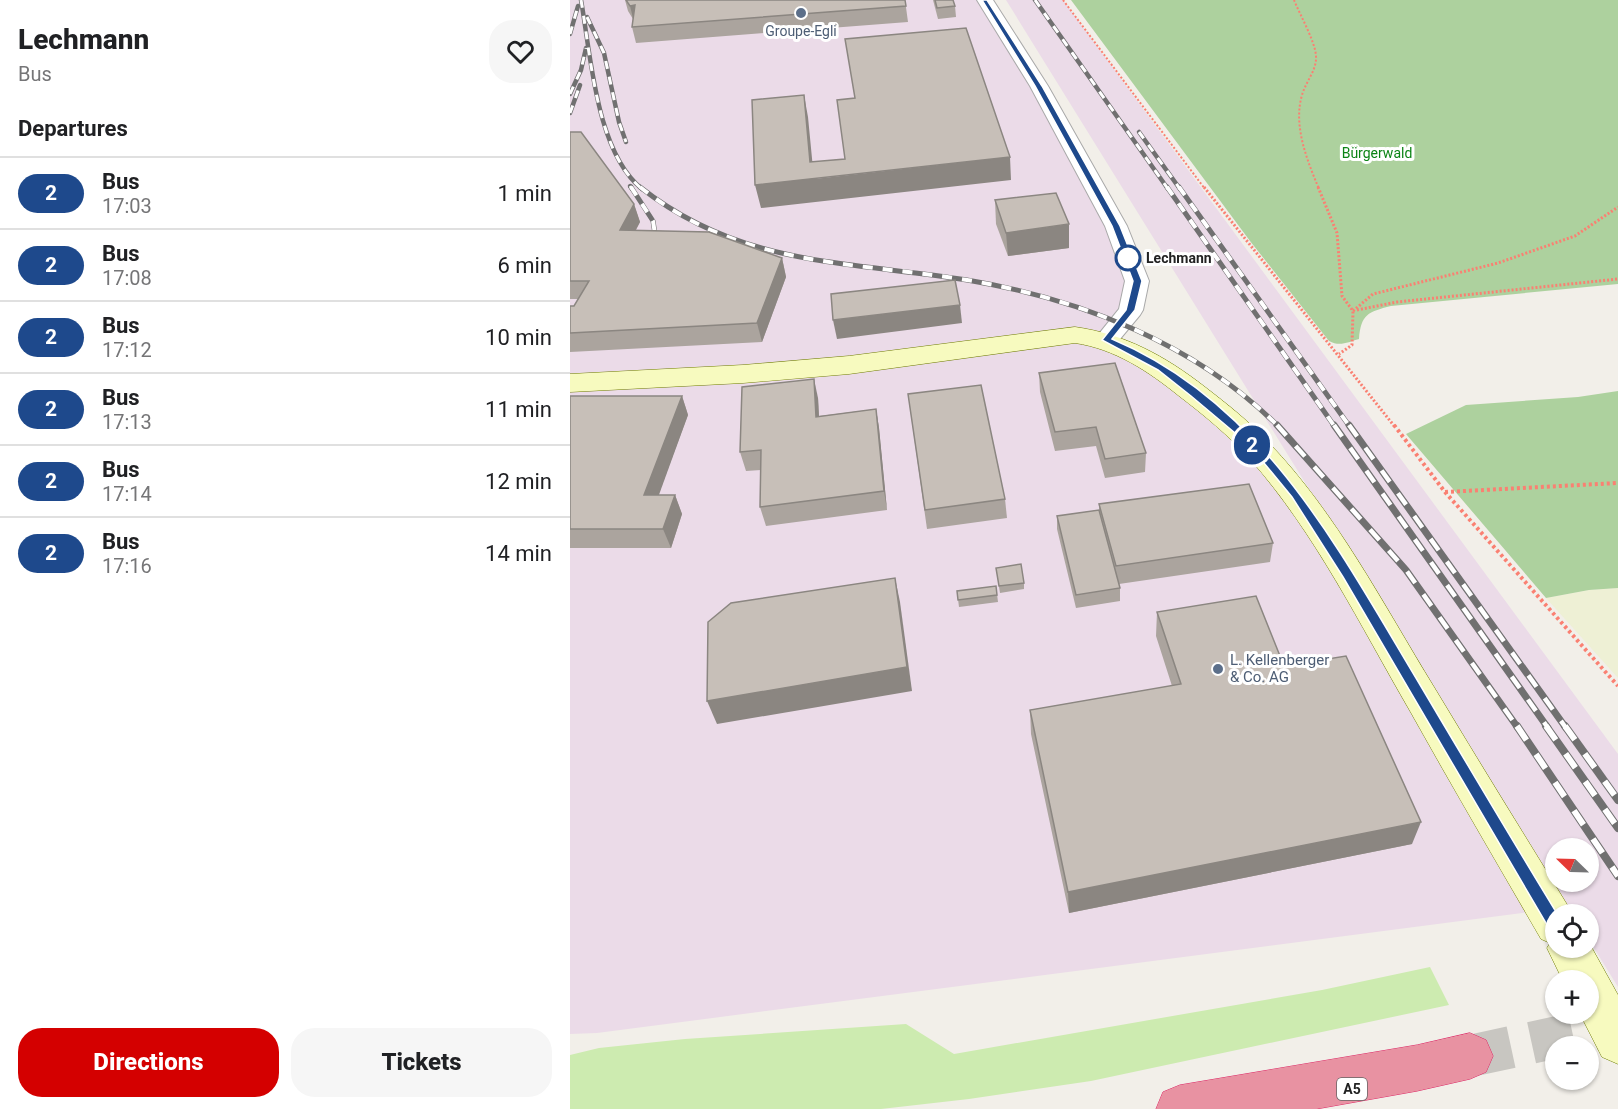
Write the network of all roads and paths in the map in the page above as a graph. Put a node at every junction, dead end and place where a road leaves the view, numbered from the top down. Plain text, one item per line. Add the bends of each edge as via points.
1 (985, 0) edge
2 (1064, 0) edge
3 (1294, 0) edge
4 (1618, 207) edge
5 (1618, 279) edge
6 (1353, 311) junction
7 (1106, 340) junction
8 (1339, 354) junction
9 (570, 383) edge
10 (1618, 483) edge
11 (1445, 492) junction
12 (1618, 686) edge
13 (1545, 907) edge
14 (1599, 1004) edge
15 (1618, 1041) edge
16 (1470, 1056) tunnel mouth
17 (1417, 1068) junction
18 (1180, 1109) edge
19 (1287, 1109) edge

1 - 7 street via 1039,86 1116,226 1137,281 1131,310
2 - 8 path via 1244,240
3 - 6 path via 1316,54 1316,66 1302,94 1301,137 1337,233 1342,296
4 - 6 path via 1575,236 1498,263 1373,294
5 - 6 path via 1397,302
6 - 8 path via 1352,345
7 - 9 main road via 1076,335 849,365
7 - 13 main road via 1133,351 1194,393 1246,438 1296,495
8 - 11 path
10 - 11 path
11 - 12 path
14 - 15 main road
16 - 17 highway, A5
17 - 18 highway
17 - 19 highway, A5

